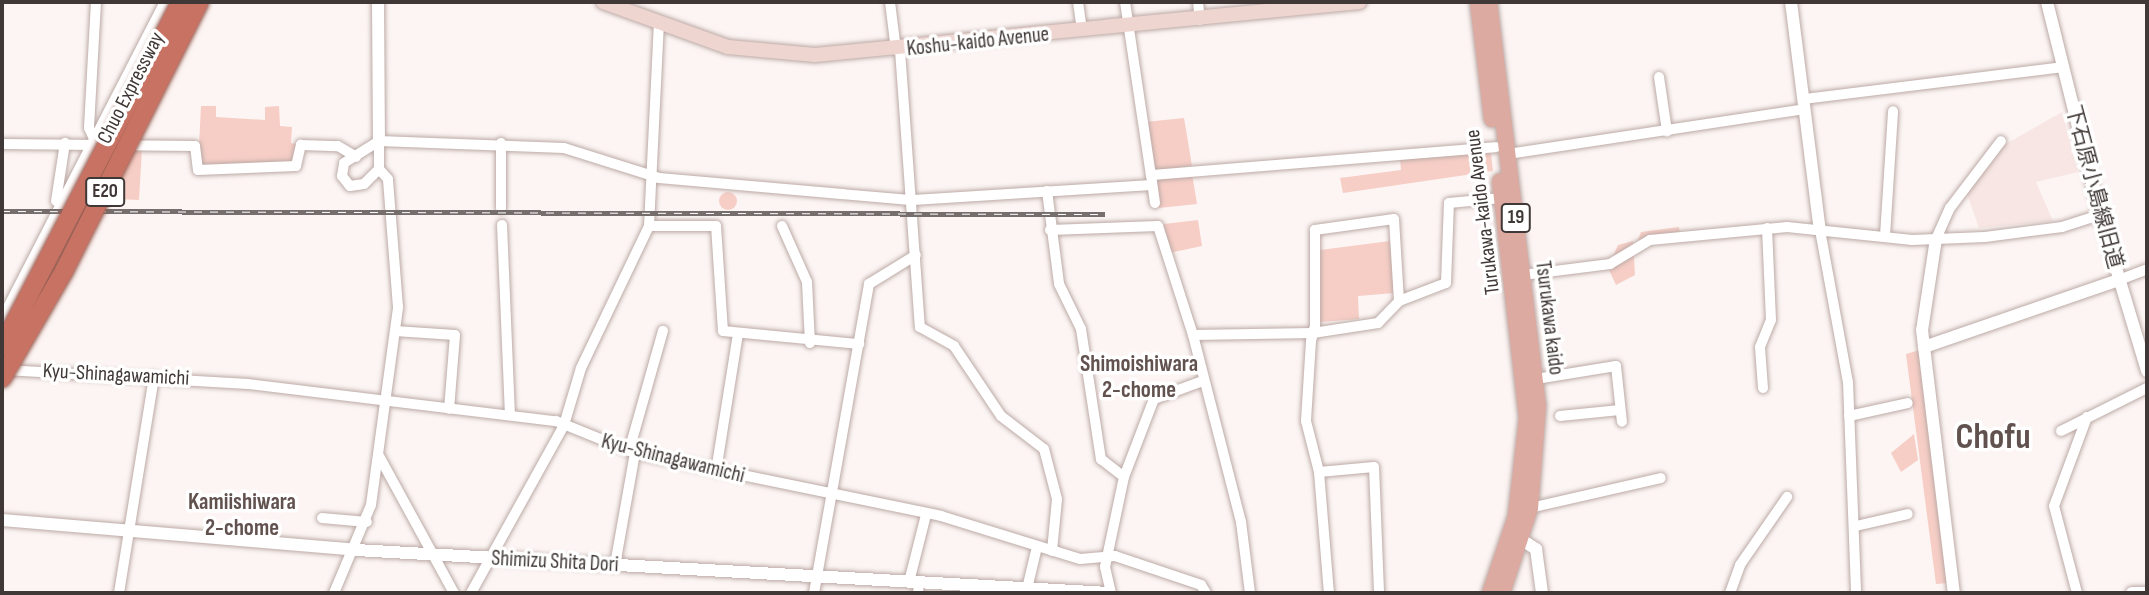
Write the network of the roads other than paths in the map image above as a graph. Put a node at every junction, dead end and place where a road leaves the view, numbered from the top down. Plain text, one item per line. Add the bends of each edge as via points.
1 (96, 2) edge
2 (166, 2) edge
3 (181, 2) edge
4 (200, 2) edge
5 (378, 2) edge
6 (603, 2) edge
7 (890, 2) edge
8 (1078, 2) edge
9 (1125, 2) edge
10 (1198, 2) edge
11 (1359, 2) edge
12 (1478, 2) edge
13 (1489, 2) edge
14 (1790, 2) edge
15 (2047, 2) edge
16 (1200, 20) junction
17 (659, 22) junction
18 (1129, 27) junction
19 (1082, 32) junction
20 (898, 50) junction
21 (2063, 66) junction
22 (1659, 77) dead end
23 (1804, 104) junction
24 (1893, 111) dead end
25 (1667, 131) junction
26 (379, 141) junction
27 (2001, 141) dead end
28 (65, 143) junction
29 (501, 143) junction
30 (2, 144) edge
31 (97, 145) junction
32 (1502, 151) junction
33 (367, 153) junction
34 (356, 158) junction
35 (381, 164) junction
36 (652, 174) junction
37 (1151, 180) junction
38 (1047, 191) junction
39 (1502, 198) junction
40 (914, 200) junction
41 (56, 201) dead end
42 (1155, 203) dead end
43 (501, 208) dead end
44 (2100, 215) junction
45 (502, 225) dead end
46 (649, 226) junction
47 (782, 226) dead end
48 (1768, 228) junction
49 (1050, 230) junction
50 (1820, 230) junction
51 (1885, 236) junction
52 (1936, 239) junction
53 (916, 255) junction
54 (2147, 270) edge
55 (1523, 275) junction
56 (2119, 280) junction
57 (1399, 301) junction
58 (2, 321) edge
59 (395, 331) junction
60 (663, 331) dead end
61 (738, 334) junction
62 (1313, 334) junction
63 (1193, 335) junction
64 (810, 343) junction
65 (859, 344) junction
66 (1924, 346) junction
67 (2, 347) edge
68 (2, 370) edge
69 (2147, 371) edge
70 (154, 377) junction
71 (2, 378) edge
72 (1536, 379) junction
73 (1200, 382) junction
74 (2147, 387) edge
75 (1763, 388) dead end
76 (384, 401) junction
77 (1908, 402) dead end
78 (449, 409) junction
79 (1620, 410) junction
80 (510, 414) junction
81 (1560, 416) dead end
82 (1849, 416) junction
83 (2087, 417) junction
84 (1622, 422) dead end
85 (564, 425) junction
86 (2061, 431) dead end
87 (632, 452) junction
88 (379, 456) junction
89 (716, 471) junction
90 (1319, 472) junction
91 (1124, 477) junction
92 (1661, 478) dead end
93 (832, 496) junction
94 (1787, 497) dead end
95 (1530, 508) junction
96 (926, 514) junction
97 (1908, 514) dead end
98 (322, 518) dead end
99 (2, 520) edge
100 (366, 522) junction
101 (1856, 526) junction
102 (128, 530) junction
103 (1522, 540) junction
104 (1037, 547) junction
105 (356, 550) junction
106 (1052, 551) junction
107 (430, 554) junction
108 (1110, 555) junction
109 (492, 558) junction
110 (615, 565) junction
111 (815, 576) junction
112 (915, 586) edge
113 (1026, 591) edge
114 (119, 593) edge
115 (334, 593) edge
116 (454, 593) edge
117 (471, 593) edge
118 (814, 593) edge
119 (1110, 593) edge
120 (1206, 593) edge
121 (1250, 593) edge
122 (1329, 593) edge
123 (1379, 593) edge
124 (1490, 593) edge
125 (1502, 593) edge
126 (1542, 593) edge
127 (1730, 593) edge
128 (1856, 593) edge
129 (1954, 593) edge
130 (2077, 593) edge
131 (2133, 593) edge
132 (2147, 593) edge

1 - 31 street via 89,128
2 - 31 street
3 - 67 highway, Chuo Expressway / E20, bridge
4 - 71 highway, Chuo Expressway / E20, bridge via 64,271
5 - 26 street
6 - 17 main road, Koshu-kaido Avenue
7 - 20 street
8 - 19 street
9 - 18 street
10 - 16 street
11 - 16 main road, Koshu-kaido Avenue
12 - 32 main road, Turukawa-kaido Avenue / 19
13 - 32 main road, Tsurukawa kaido / 19
14 - 23 street
15 - 21 street, 下石原小島線旧道
16 - 18 main road, Koshu-kaido Avenue
17 - 20 main road, Koshu-kaido Avenue via 750,51
17 - 36 street
18 - 19 main road, Koshu-kaido Avenue
18 - 37 street
19 - 20 main road, Koshu-kaido Avenue
20 - 40 street
21 - 23 street
21 - 44 street, 下石原小島線旧道
22 - 25 street
23 - 25 street
23 - 50 street
24 - 51 street
25 - 32 street
26 - 29 street via 386,146
26 - 33 street
26 - 35 street
27 - 52 street via 1950,208
28 - 30 street
28 - 31 street
28 - 41 street
29 - 36 street via 585,150
29 - 43 street
31 - 34 street via 195,146 198,170 296,166 300,145 338,146
31 - 58 street
32 - 37 street
32 - 39 main road, Turukawa-kaido Avenue / 19
32 - 55 main road, Tsurukawa kaido / 19
33 - 34 street
33 - 35 street
34 - 35 street via 342,167 350,186 364,184
35 - 59 street via 388,180 395,240
36 - 40 street via 773,192 828,189
36 - 46 street
37 - 38 street
37 - 42 street
38 - 40 street
38 - 49 street
39 - 57 street via 1449,203 1446,283
39 - 124 main road, Turukawa-kaido Avenue / 19 via 1527,433 1516,516
40 - 53 street
44 - 52 street via 2062,227
44 - 56 street, 下石原小島線旧道
45 - 80 street
46 - 61 street via 716,226 723,331
46 - 85 street via 581,368
47 - 64 street via 807,282
48 - 50 street
48 - 55 street via 1644,241 1610,264
48 - 75 street via 1771,320 1760,347
49 - 63 street via 1158,226
49 - 91 street via 1059,284 1087,355 1101,459
50 - 51 street
50 - 82 street via 1844,358
51 - 52 street
52 - 66 street via 1925,282
53 - 65 street via 869,284
53 - 106 street via 920,327 954,346 1001,416 1044,449 1057,499
54 - 56 street
55 - 72 main road, Tsurukawa kaido / 19
56 - 66 street
56 - 69 street, 下石原小島線旧道
57 - 62 street via 1378,323
57 - 62 street via 1394,219 1315,229
59 - 76 street
59 - 78 street via 455,335
60 - 87 street
61 - 64 street
61 - 89 street
62 - 63 street
62 - 90 street via 1307,421
63 - 73 street
64 - 65 street
65 - 93 street
66 - 129 street
68 - 70 street, Kyu-Shinagawamichi
70 - 76 street, Kyu-Shinagawamichi
70 - 102 street
72 - 79 street via 1616,366
72 - 95 main road, Tsurukawa kaido / 19
73 - 91 street via 1154,399
73 - 121 street via 1241,522
74 - 83 street
76 - 78 street, Kyu-Shinagawamichi
76 - 88 street
77 - 82 street
78 - 80 street, Kyu-Shinagawamichi
79 - 81 street
79 - 84 street
80 - 85 street, Kyu-Shinagawamichi
82 - 101 street
83 - 86 street
83 - 130 street via 2054,506
85 - 87 street, Kyu-Shinagawamichi
85 - 109 street
87 - 89 street, Kyu-Shinagawamichi
87 - 110 street
88 - 100 street
88 - 107 street
89 - 93 street, Kyu-Shinagawamichi
90 - 122 street
90 - 123 street via 1374,467
91 - 108 street
92 - 95 street
93 - 96 street, Kyu-Shinagawamichi
93 - 111 street
94 - 127 street via 1740,565
95 - 103 main road, Tsurukawa kaido / 19
96 - 104 street, Kyu-Shinagawamichi
96 - 112 street
97 - 101 street
98 - 100 street
99 - 102 street, Shimizu Shita Dori
100 - 105 street
101 - 128 street
102 - 105 street, Shimizu Shita Dori
102 - 114 street
103 - 125 main road, Tsurukawa kaido / 19
103 - 126 street via 1536,549
104 - 106 street, Kyu-Shinagawamichi
104 - 113 street
105 - 107 street, Shimizu Shita Dori
105 - 115 street
106 - 108 street, Kyu-Shinagawamichi via 1080,559
107 - 109 street, Shimizu Shita Dori
107 - 116 street
108 - 119 street via 1105,568
108 - 120 street, Kyu-Shinagawamichi via 1200,585
109 - 110 street, Shimizu Shita Dori
109 - 117 street
110 - 111 street, Shimizu Shita Dori
111 - 112 street, Shimizu Shita Dori
111 - 118 street
112 - 113 street, Shimizu Shita Dori
113 - 119 street, Shimizu Shita Dori
131 - 132 street

